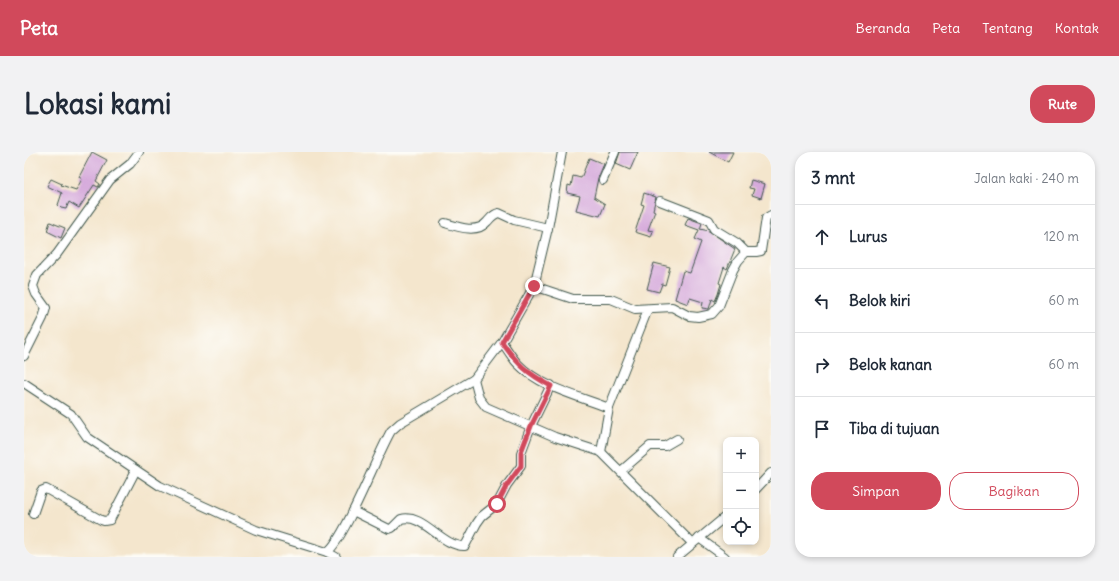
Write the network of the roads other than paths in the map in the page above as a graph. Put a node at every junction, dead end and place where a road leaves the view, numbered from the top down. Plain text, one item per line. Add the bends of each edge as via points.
1 (139, 152) edge
2 (562, 152) edge
3 (614, 152) edge
4 (603, 180) dead end
5 (660, 201) dead end
6 (771, 215) edge
7 (445, 223) dead end
8 (548, 228) junction
9 (746, 252) junction
10 (534, 286) junction
11 (648, 309) junction
12 (502, 342) junction
13 (24, 356) edge
14 (474, 379) junction
15 (24, 382) edge
16 (551, 386) junction
17 (609, 408) junction
18 (531, 426) junction
19 (677, 439) dead end
20 (601, 452) junction
21 (136, 470) junction
22 (622, 471) junction
23 (771, 473) edge
24 (759, 486) edge
25 (352, 511) junction
26 (33, 514) dead end
27 (723, 518) edge
28 (695, 540) junction
29 (327, 552) junction
30 (336, 557) edge
31 (677, 557) edge
32 (725, 557) edge

1 - 13 street via 130,164 110,180 38,276 34,286 36,294 46,308
2 - 8 street
3 - 4 street
5 - 9 street via 709,220 714,229 738,243
6 - 9 street via 766,218 761,251
7 - 8 street via 475,229 499,213 514,220
8 - 10 street
9 - 11 street via 733,270 720,306 712,314 698,318 672,307
10 - 11 street via 573,299 615,300 635,310
10 - 12 street
11 - 17 street
12 - 14 street
12 - 16 street via 517,364
14 - 18 street via 479,398 486,407
14 - 25 street via 400,423 391,432
15 - 21 street via 32,390 71,414 87,437
16 - 17 street
16 - 18 street
17 - 20 street
18 - 20 street via 572,444
18 - 25 street via 521,452 521,466 497,504 477,523 465,546 452,542 412,519 401,519 389,529
19 - 22 street via 665,446 650,446
20 - 22 street
21 - 26 street via 110,520 101,520 46,489 41,491
21 - 29 street via 173,493 256,530
22 - 28 street
23 - 24 street
25 - 29 street via 334,545
27 - 28 street
28 - 31 street
28 - 32 street
29 - 30 street

